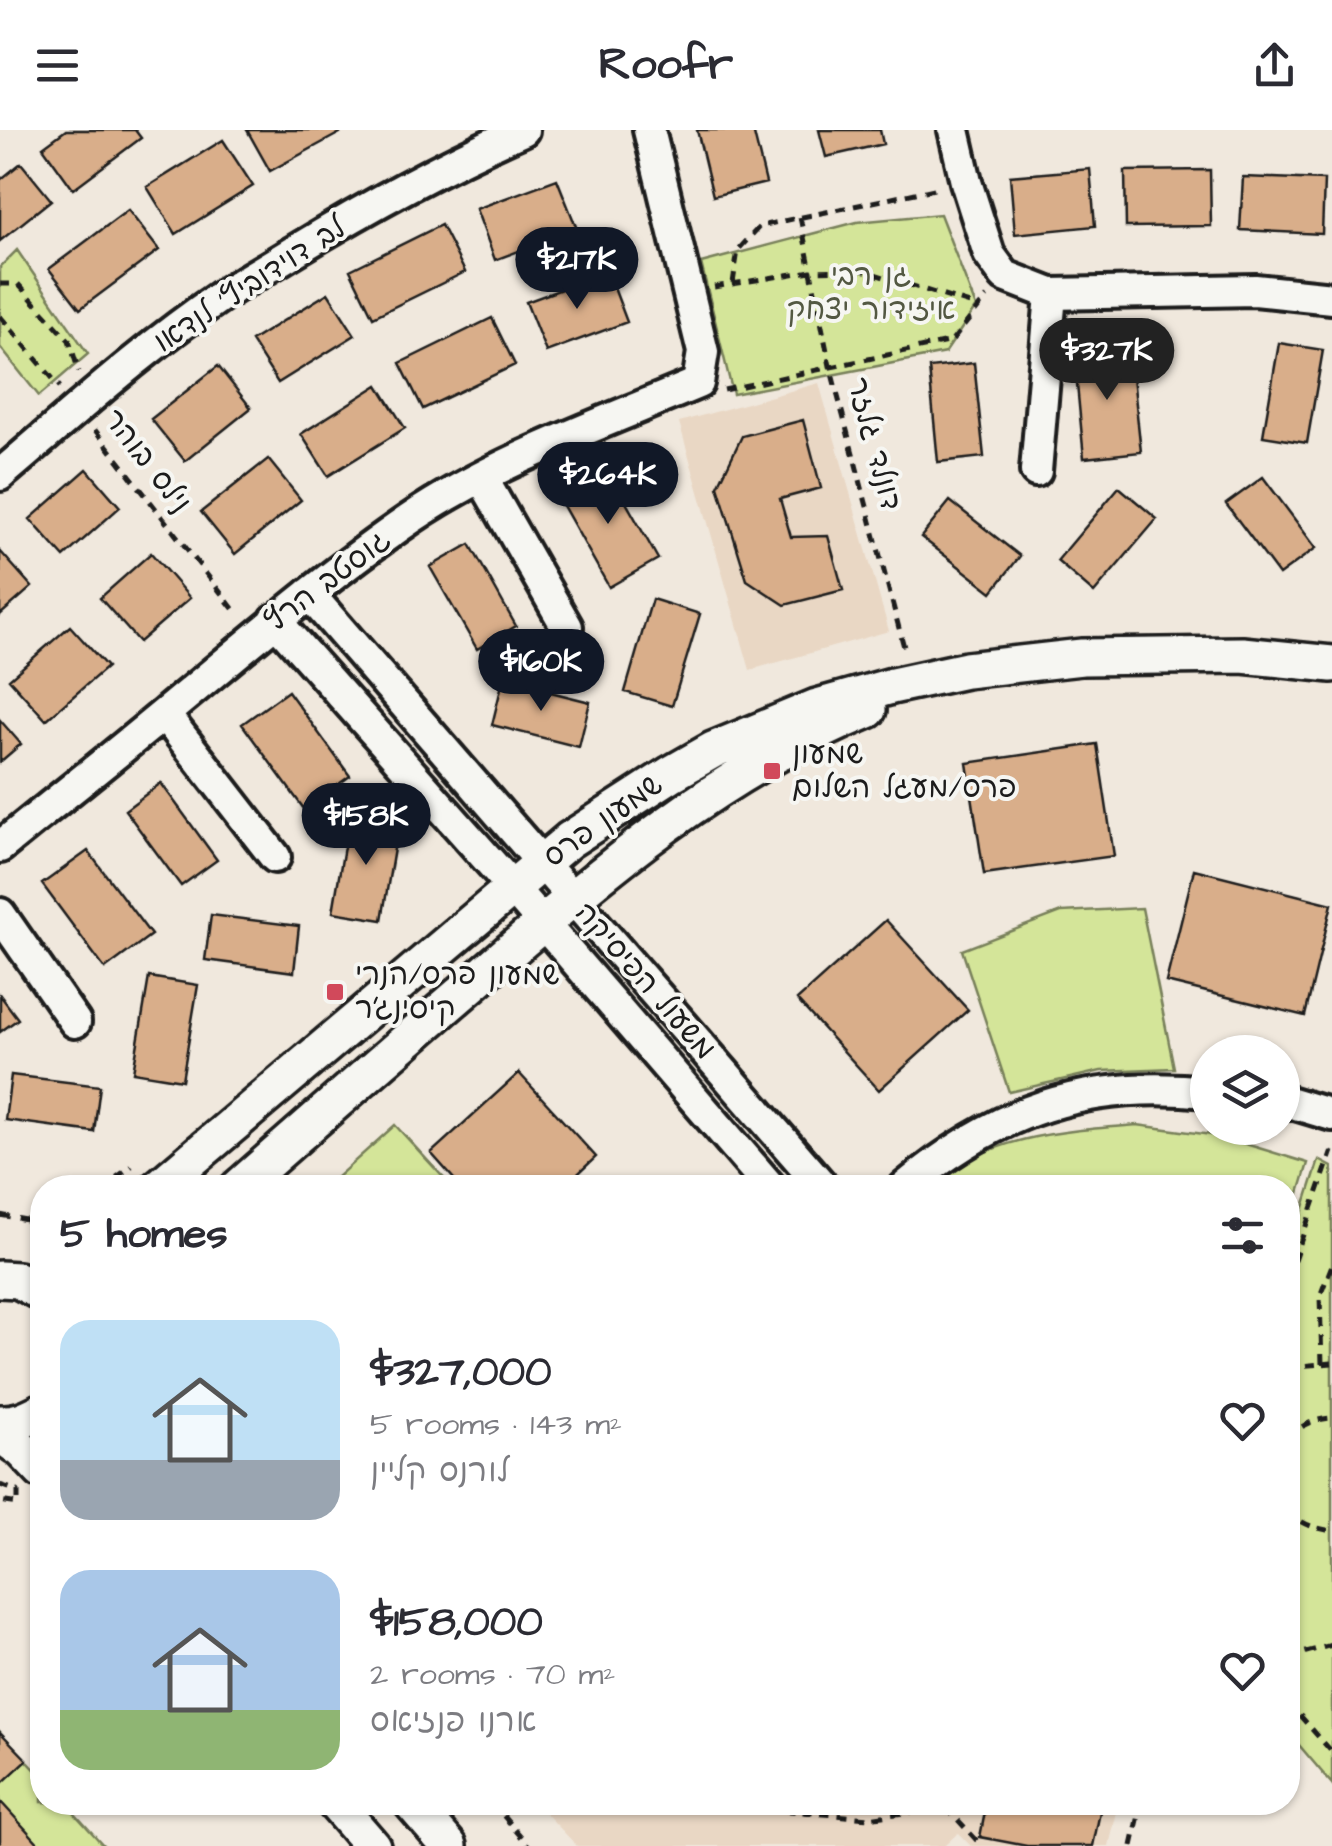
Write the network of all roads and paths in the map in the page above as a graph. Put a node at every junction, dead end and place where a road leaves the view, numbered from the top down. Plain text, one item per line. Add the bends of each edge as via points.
1 (523, 130) edge
2 (650, 130) edge
3 (954, 130) edge
4 (966, 182) junction
5 (800, 216) junction
6 (811, 272) junction
7 (1004, 276) junction
8 (733, 283) junction
9 (0, 284) edge
10 (690, 293) junction
11 (1051, 294) junction
12 (1332, 298) edge
13 (979, 307) junction
14 (0, 316) edge
15 (830, 366) junction
16 (698, 383) junction
17 (84, 404) junction
18 (1036, 471) dead end
19 (0, 475) edge
20 (482, 478) junction
21 (309, 594) junction
22 (567, 626) dead end
23 (265, 629) junction
24 (1332, 664) edge
25 (966, 670) junction
26 (913, 682) junction
27 (164, 714) junction
28 (0, 847) edge
29 (275, 856) dead end
30 (542, 863) junction
31 (512, 888) junction
32 (572, 898) junction
33 (0, 914) edge
34 (543, 923) junction
35 (74, 1022) dead end
36 (1190, 1091) edge
37 (1300, 1105) edge
38 (1332, 1115) edge
39 (1332, 1152) edge
40 (173, 1175) edge
41 (253, 1175) edge
42 (760, 1175) edge
43 (813, 1175) edge
44 (920, 1175) edge
45 (0, 1215) edge
46 (30, 1220) edge
47 (1300, 1244) edge
48 (1332, 1266) edge
49 (1332, 1363) edge
50 (1322, 1364) junction
51 (1300, 1365) edge
52 (30, 1418) edge
53 (1332, 1418) edge
54 (0, 1424) edge
55 (1300, 1428) edge
56 (0, 1434) edge
57 (30, 1458) edge
58 (0, 1485) edge
59 (0, 1501) edge
60 (1300, 1522) edge
61 (1332, 1531) edge
62 (1332, 1645) edge
63 (1300, 1653) edge
64 (1300, 1716) edge
65 (1332, 1752) edge
66 (345, 1815) edge
67 (423, 1815) edge
68 (503, 1815) edge
69 (835, 1815) edge
70 (889, 1815) edge
71 (956, 1815) edge
72 (1139, 1815) edge
73 (372, 1846) edge
74 (449, 1846) edge
75 (529, 1846) edge
76 (982, 1846) edge
77 (1132, 1846) edge

1 - 17 street, לב דוידוביץ' לנדאו via 404,188 237,286
2 - 10 street
3 - 4 street
4 - 5 path
4 - 7 street via 989,254
5 - 6 path, דונלד גלזר
5 - 8 path via 760,226 738,250
6 - 8 path
6 - 13 path via 862,270
6 - 15 path, דונלד גלזר
7 - 11 street
7 - 13 path
8 - 10 path
9 - 17 path via 18,284 69,340
10 - 16 street via 704,352
11 - 12 street via 1255,290
11 - 18 street
13 - 15 path via 952,341
14 - 17 path, נילס בוהר
15 - 16 path via 725,390
15 - 26 path, דונלד גלזר
16 - 20 street, גוסטב הרץ
17 - 19 street, לב דוידוביץ' לנדאו
17 - 23 path, נילס בוהר
20 - 21 street, גוסטב הרץ via 410,518
20 - 22 street
21 - 23 street, גוסטב הרץ
21 - 30 street, משעול הפיסיקה
23 - 27 street, גוסטב הרץ
23 - 31 street, משעול הפיסיקה
24 - 25 street, שמעון פרס via 1242,655 1082,658
25 - 26 street, שמעון פרס
25 - 32 street, שמעון פרס via 756,766 690,806
26 - 30 street, שמעון פרס via 817,707 712,750
27 - 28 street, גוסטב הרץ
27 - 29 street
30 - 31 street, שמעון פרס
30 - 32 street, משעול הפיסיקה
31 - 34 street, משעול הפיסיקה
31 - 40 street, שמעון פרס
32 - 34 street, שמעון פרס
32 - 43 street, משעול הפיסיקה
33 - 35 street
34 - 41 street, שמעון פרס
34 - 42 street, משעול הפיסיקה
36 - 44 street via 1126,1089 1060,1100 991,1128
37 - 38 street
39 - 47 path
45 - 46 path
48 - 50 path via 1320,1296
49 - 50 path
50 - 51 path
52 - 54 street
53 - 55 path
56 - 57 street
58 - 59 path via 18,1491 18,1504
60 - 61 path
62 - 63 path
64 - 65 path
66 - 73 street
67 - 74 street
68 - 75 path
69 - 70 path
71 - 76 path
72 - 77 path

